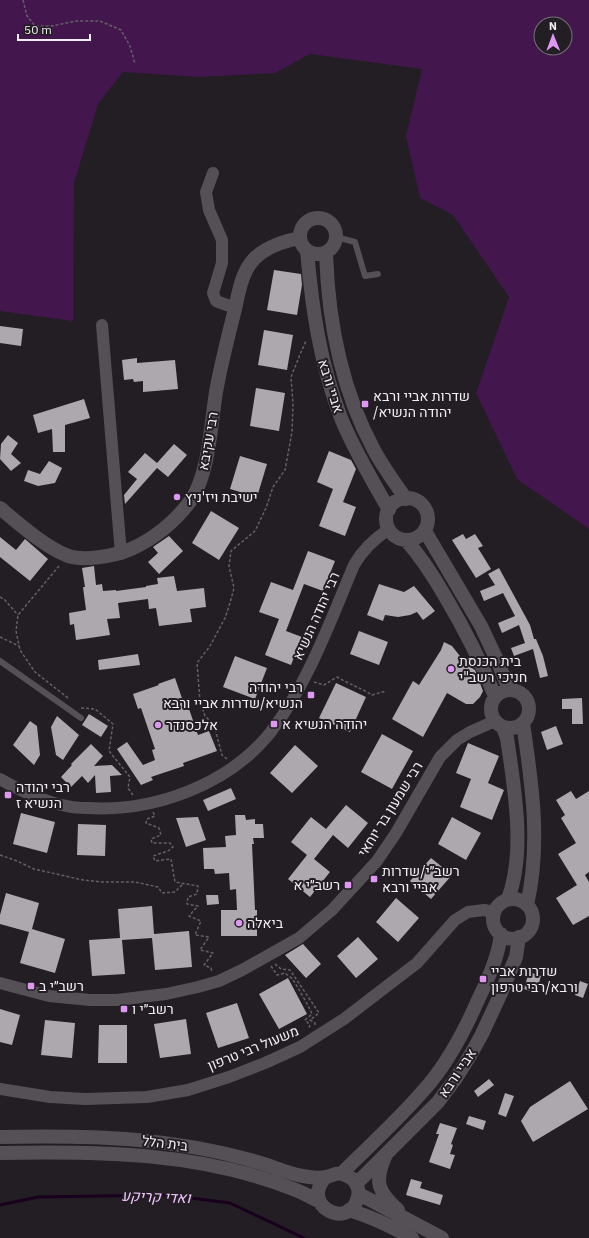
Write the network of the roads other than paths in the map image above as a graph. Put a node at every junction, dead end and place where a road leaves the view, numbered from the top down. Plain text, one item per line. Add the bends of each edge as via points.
1 (213, 173) dead end
2 (336, 237) junction
3 (300, 238) junction
4 (308, 250) junction
5 (326, 252) junction
6 (378, 274) dead end
7 (235, 308) junction
8 (102, 325) dead end
9 (406, 499) junction
10 (0, 508) edge
11 (389, 510) junction
12 (389, 529) junction
13 (425, 531) junction
14 (406, 540) junction
15 (121, 554) junction
16 (0, 661) edge
17 (510, 690) junction
18 (495, 696) junction
19 (81, 718) road end
20 (523, 723) junction
21 (499, 724) junction
22 (0, 779) edge
23 (508, 899) junction
24 (527, 905) junction
25 (494, 912) junction
26 (501, 934) junction
27 (519, 937) junction
28 (0, 983) edge
29 (0, 1089) edge
30 (0, 1137) edge
31 (388, 1152) junction
32 (0, 1153) edge
33 (342, 1174) junction
34 (326, 1177) junction
35 (357, 1189) junction
36 (320, 1202) junction
37 (349, 1210) junction
38 (407, 1219) junction
39 (412, 1238) edge
40 (442, 1238) edge

1 - 7 street via 206,192 222,240 222,263 214,293 216,302
2 - 3 street via 335,228 331,223 318,218 306,222 301,229
2 - 5 street
2 - 6 lane via 355,242 365,276
3 - 4 street
3 - 7 street, רבי עקיבא via 265,250 256,257 242,280
4 - 5 street via 319,254
4 - 11 street, אביי ורבא via 316,332 325,369 342,419 359,457
5 - 9 street, אביי ורבא via 333,329 350,396 374,450
7 - 15 street, רבי עקיבא via 224,352 206,459 192,499 175,519 155,536
8 - 15 street
9 - 11 street via 395,503
9 - 13 street via 411,498 419,502 426,510 429,519
10 - 15 street, רבי עקיבא via 51,547 68,556 99,557
11 - 12 street
12 - 14 street via 395,536
12 - 22 street, רבי יהודה הנשיא via 369,544 354,565 305,679 289,705 254,751 235,765 182,794 145,804 101,809 68,807 42,800
13 - 14 street via 419,537
13 - 17 street via 481,626
14 - 18 street via 426,564 467,633
16 - 19 lane
17 - 18 street via 504,690
17 - 20 street via 524,694 528,700 529,713
18 - 21 street via 491,709 492,716
20 - 21 street via 514,728
20 - 24 street via 534,809 534,864
21 - 23 street via 507,738 516,810 516,863 513,886
21 - 28 street, רבי שמעון בר יוחאי via 470,732 457,740 440,757 377,861 332,910 299,938 244,969 189,989 117,1000 49,996
23 - 24 street via 522,901
23 - 25 street via 497,906
24 - 27 street via 531,910 532,923 529,930
25 - 26 street via 494,924
25 - 29 street, משעול רבי טרפון via 468,912 456,920 417,962 344,1019 312,1040 265,1063 188,1090 147,1097 85,1099 50,1097
26 - 27 street
26 - 33 street, אביי ורבא via 499,951 485,986 460,1039 441,1068 424,1091
27 - 31 street, אביי ורבא via 516,957 471,1054 438,1102
30 - 34 street, בית הלל via 80,1136 157,1142 202,1148 293,1174
31 - 35 street, אביי ורבא
31 - 38 street via 380,1168 379,1186 382,1194
32 - 36 street, בית הלל via 111,1154 185,1161 232,1170 293,1189
33 - 34 street
33 - 35 street via 350,1177
34 - 36 street via 319,1186
35 - 37 street via 357,1202
35 - 38 street
36 - 37 street via 331,1212 342,1213
37 - 39 street via 372,1217
38 - 40 street

